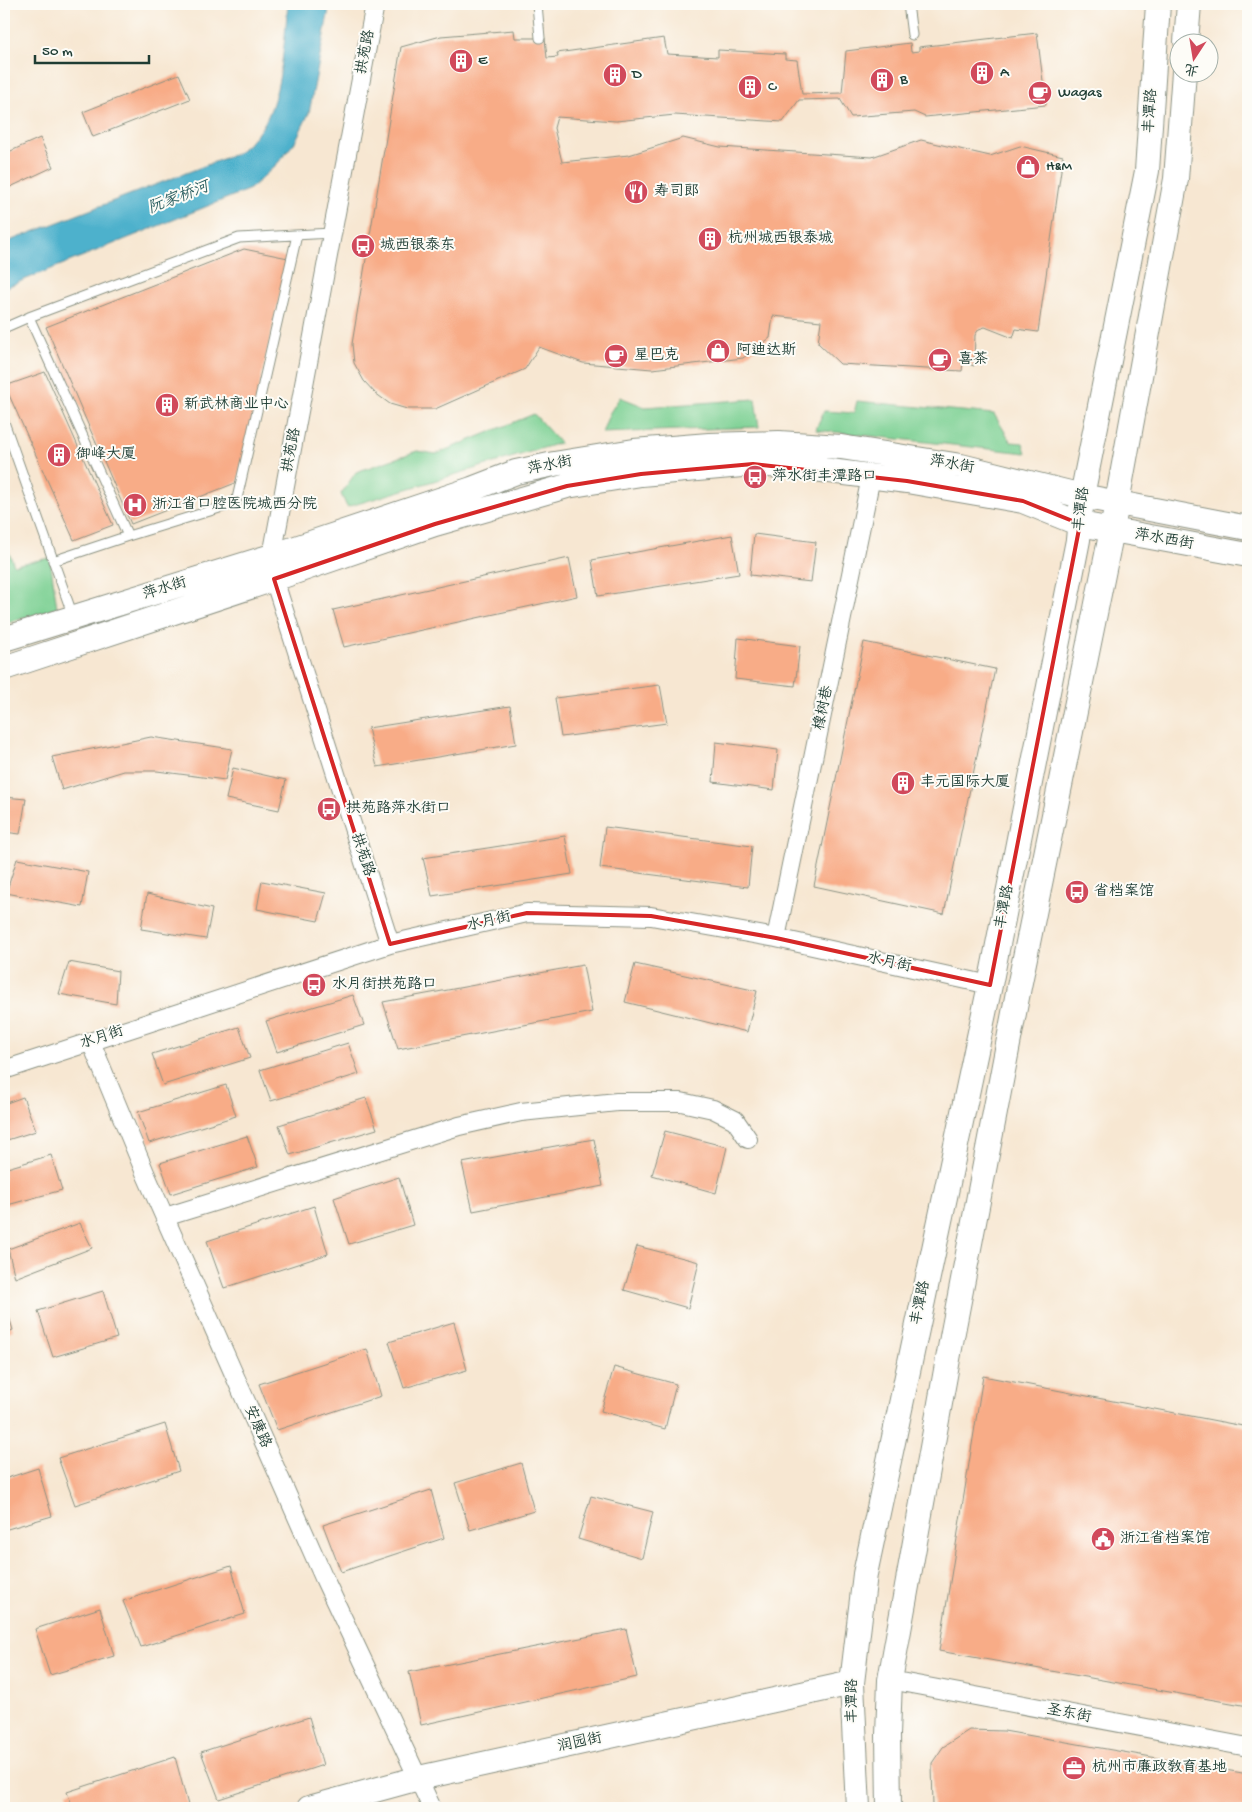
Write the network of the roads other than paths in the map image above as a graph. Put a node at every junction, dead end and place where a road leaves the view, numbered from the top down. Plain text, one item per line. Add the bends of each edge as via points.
1 (375, 4) edge
2 (537, 4) edge
3 (908, 4) edge
4 (1158, 4) edge
5 (1189, 4) edge
6 (1187, 32) edge
7 (912, 35) dead end
8 (540, 38) dead end
9 (1183, 82) edge
10 (332, 233) junction
11 (297, 235) junction
12 (29, 317) junction
13 (4, 328) edge
14 (4, 422) edge
15 (872, 477) junction
16 (1082, 496) junction
17 (1116, 502) junction
18 (1080, 524) junction
19 (1248, 528) edge
20 (1112, 530) junction
21 (128, 536) junction
22 (1248, 555) edge
23 (272, 556) junction
24 (53, 561) junction
25 (274, 579) junction
26 (73, 616) dead end
27 (4, 639) edge
28 (4, 668) edge
29 (776, 938) junction
30 (390, 944) junction
31 (990, 984) junction
32 (91, 1042) junction
33 (4, 1070) edge
34 (748, 1139) dead end
35 (165, 1218) junction
36 (890, 1680) junction
37 (852, 1683) junction
38 (1248, 1747) edge
39 (419, 1778) junction
40 (310, 1808) edge
41 (432, 1808) edge
42 (858, 1808) edge
43 (889, 1808) edge

1 - 10 street, 拱苑路
2 - 8 lane
3 - 7 lane
4 - 16 main road, 丰潭路 via 1147,172
5 - 6 main road
9 - 17 main road, 丰潭路 via 1176,179
10 - 11 lane
10 - 23 street, 拱苑路
11 - 12 lane via 239,238
11 - 21 lane via 236,503
12 - 13 lane
12 - 21 lane
14 - 24 lane
15 - 18 main road, 萍水街 via 1023,501
15 - 25 main road, 萍水街 via 753,464 641,474 568,486 435,524
15 - 29 street, 橡树巷
16 - 17 main road, 萍水街
16 - 18 main road, 丰潭路
16 - 23 main road, 萍水街 via 961,466 841,447 779,443 709,445 634,451 516,472
17 - 19 main road, 萍水西街
17 - 20 main road, 丰潭路
18 - 20 main road, 萍水西街
18 - 31 main road, 丰潭路
20 - 22 main road, 萍水西街
20 - 36 main road, 丰潭路 via 1019,987
21 - 24 lane
23 - 25 street, 拱苑路
23 - 27 main road, 萍水街
24 - 26 lane
25 - 28 main road, 萍水街
25 - 30 street, 拱苑路
29 - 30 street, 水月街 via 651,916 526,913
29 - 31 street, 水月街
30 - 32 street, 水月街
31 - 37 main road, 丰潭路 via 865,1574
32 - 33 street, 水月街
32 - 35 street, 安康路
34 - 35 street via 735,1120 713,1109 681,1102 617,1102 521,1112 459,1126
35 - 39 street, 安康路 via 324,1578
36 - 38 street, 圣东街
36 - 43 main road, 丰潭路
37 - 39 main road, 润园街
37 - 42 main road, 丰潭路
39 - 40 main road, 润园街
39 - 41 street, 安康路

